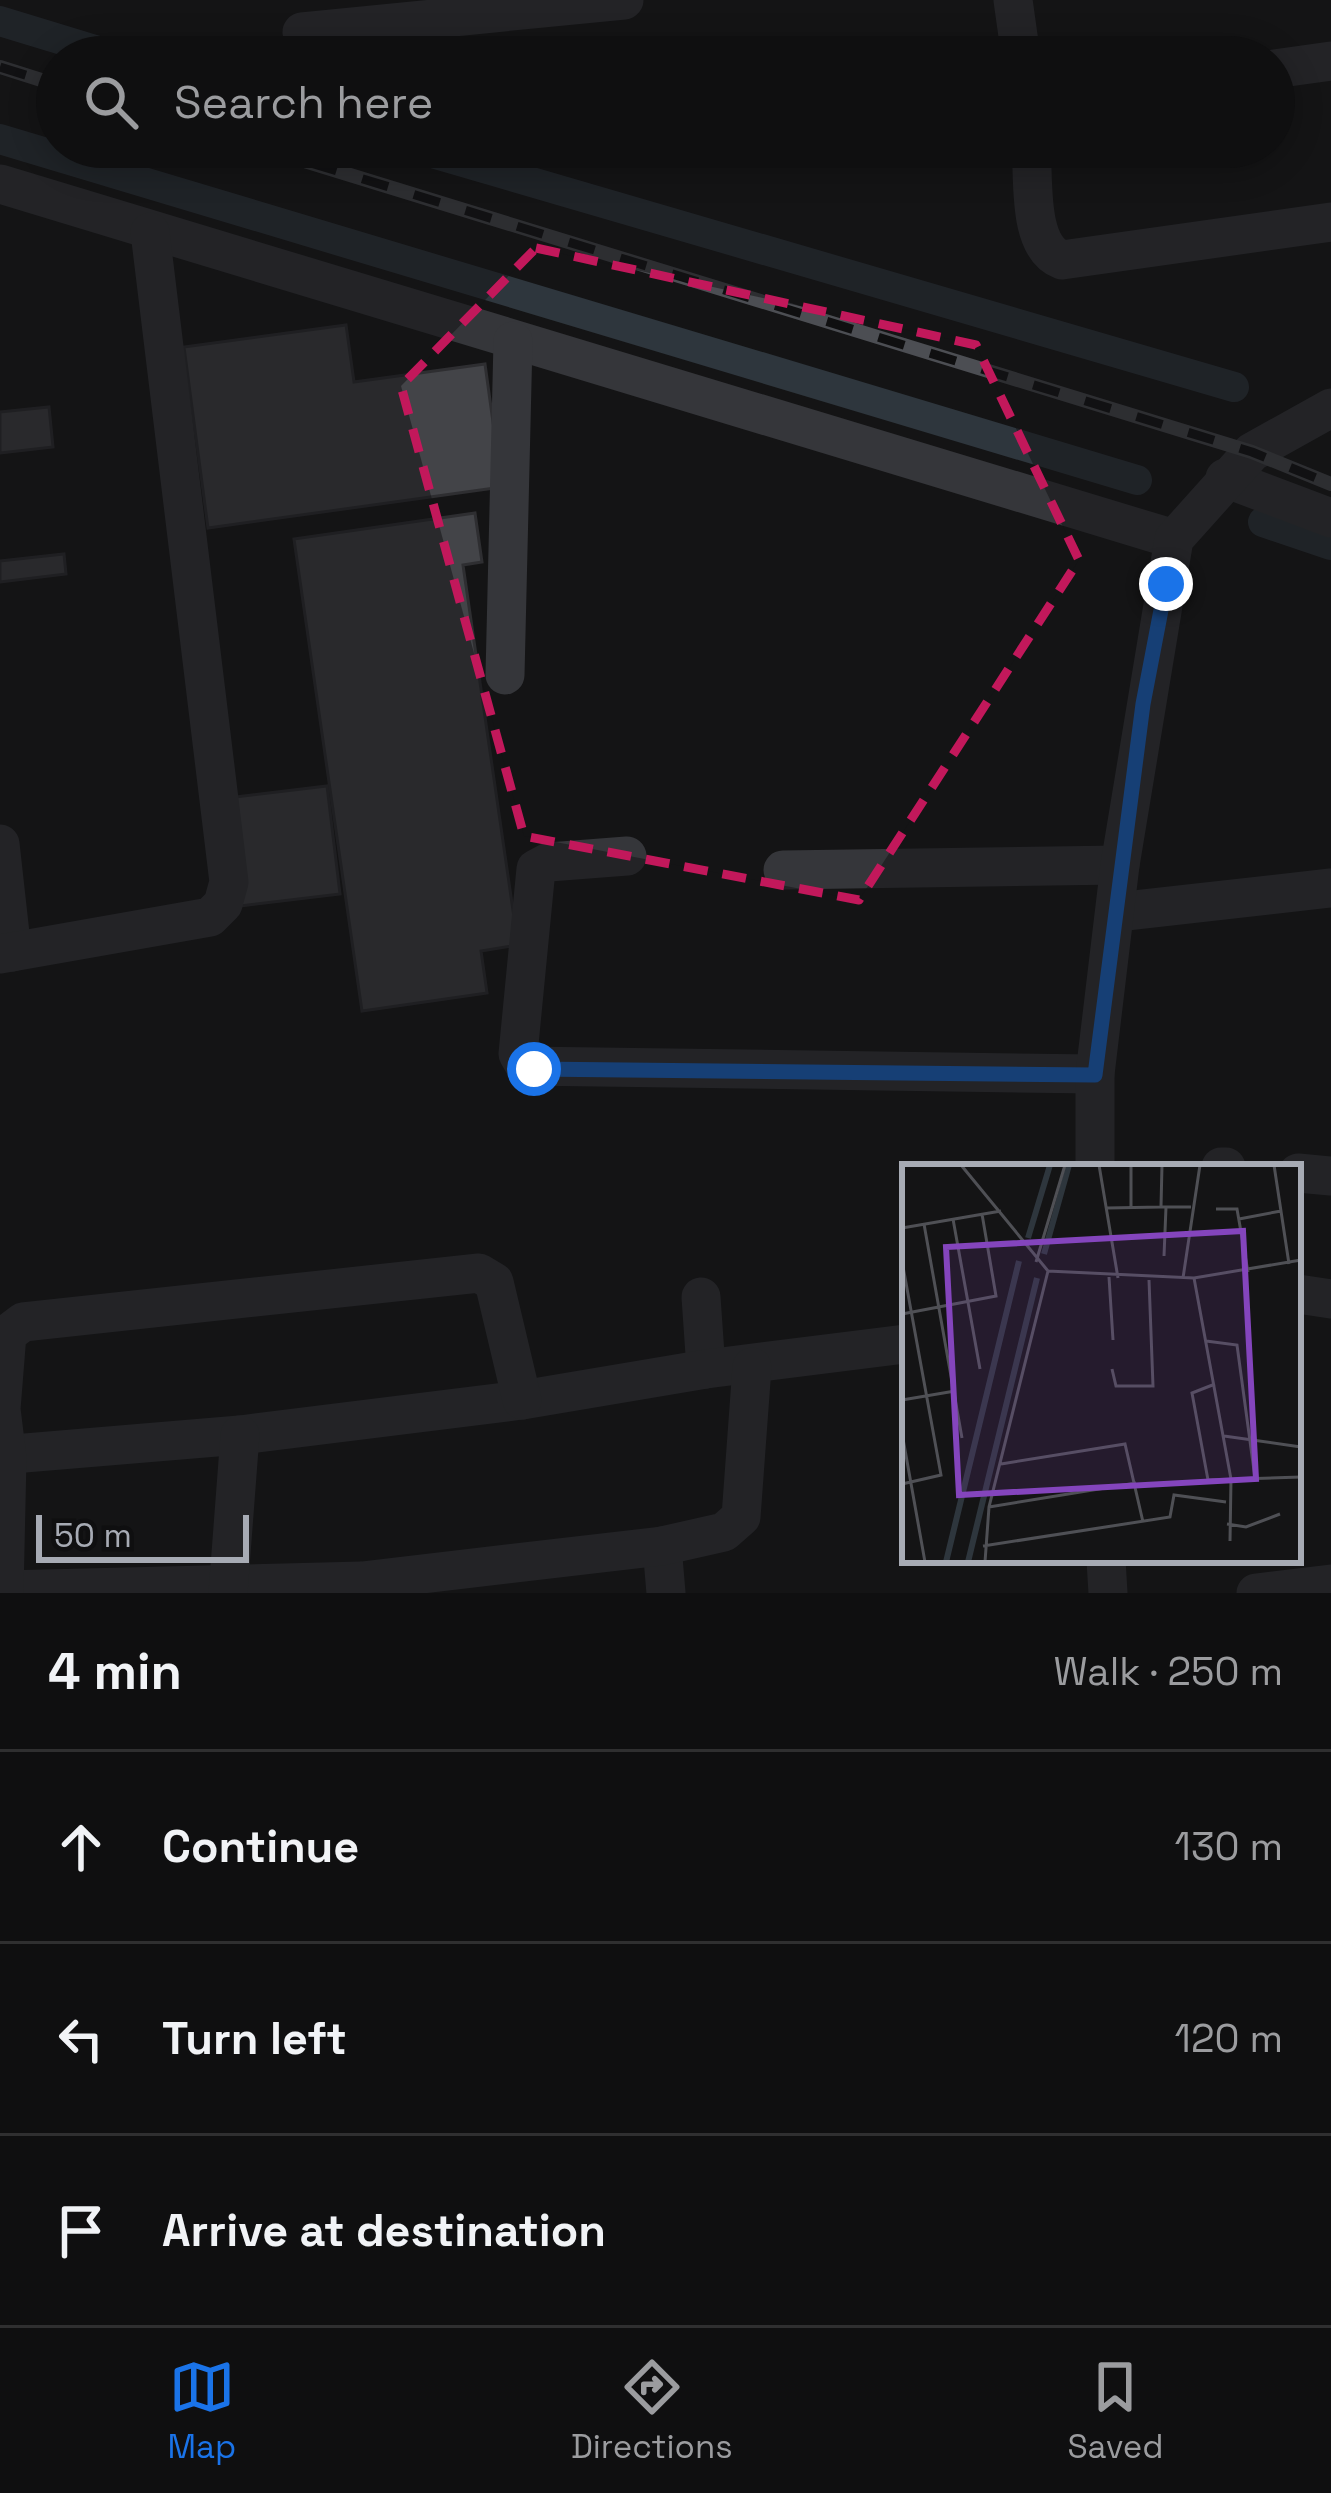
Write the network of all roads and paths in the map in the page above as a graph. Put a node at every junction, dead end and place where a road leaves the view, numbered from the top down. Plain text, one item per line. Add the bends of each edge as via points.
1 (624, 0) edge
2 (1013, 0) edge
3 (554, 5) edge
4 (302, 32) dead end
5 (1018, 36) edge
6 (1331, 62) edge
7 (1295, 66) edge
8 (1033, 168) edge
9 (0, 184) edge
10 (1331, 222) edge
11 (150, 232) junction
12 (512, 341) junction
13 (1331, 408) edge
14 (1225, 478) junction
15 (1331, 518) edge
16 (1174, 539) junction
17 (506, 675) dead end
18 (0, 844) edge
19 (627, 856) dead end
20 (1120, 865) junction
21 (783, 870) dead end
22 (1331, 888) edge
23 (1117, 912) junction
24 (6, 953) edge
25 (1095, 1075) junction
26 (1095, 1164) edge
27 (1301, 1173) edge
28 (1331, 1175) edge
29 (1301, 1294) edge
30 (701, 1297) dead end
31 (1331, 1299) edge
32 (902, 1344) edge
33 (752, 1367) junction
34 (706, 1369) junction
35 (522, 1400) junction
36 (240, 1435) junction
37 (4, 1456) edge
38 (662, 1546) junction
39 (1106, 1563) edge
40 (475, 1581) edge
41 (1331, 1583) edge
42 (229, 1589) edge
43 (4, 1591) edge
44 (666, 1593) edge
45 (1108, 1593) edge
46 (1256, 1593) edge

1 - 3 street
2 - 5 street
3 - 4 street
6 - 7 street
8 - 10 street via 1040,242 1062,260
9 - 11 street
11 - 12 street
11 - 24 street via 229,882 224,904 210,917
12 - 16 street
12 - 17 street
13 - 14 street via 1252,452
14 - 15 street
14 - 16 street
16 - 20 street
18 - 24 street
19 - 25 street via 536,868 518,1054 525,1066
20 - 21 street
20 - 23 street
22 - 23 street
23 - 25 street
25 - 26 street
27 - 28 street
29 - 31 street
30 - 34 street
32 - 33 street
33 - 34 street
33 - 38 street via 741,1517 724,1532
34 - 35 street
35 - 36 street
35 - 37 street via 494,1282 479,1274 23,1322 7,1334
36 - 37 street
36 - 42 street
37 - 43 street
38 - 40 street
38 - 44 street
39 - 45 street
40 - 42 street
41 - 46 street
42 - 43 street

